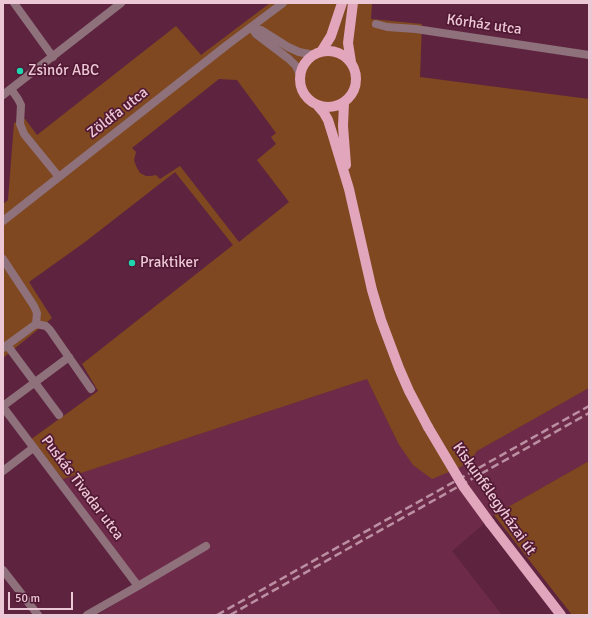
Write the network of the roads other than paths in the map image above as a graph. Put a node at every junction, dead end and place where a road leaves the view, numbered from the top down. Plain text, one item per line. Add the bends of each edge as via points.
1 (14, 3) edge
2 (121, 3) edge
3 (283, 3) edge
4 (342, 3) edge
5 (353, 3) edge
6 (376, 24) dead end
7 (251, 27) junction
8 (318, 54) junction
9 (589, 54) edge
10 (53, 57) junction
11 (351, 62) junction
12 (300, 75) junction
13 (11, 89) junction
14 (3, 95) edge
15 (344, 103) junction
16 (318, 106) junction
17 (59, 177) junction
18 (349, 189) junction
19 (3, 221) edge
20 (3, 258) edge
21 (36, 324) junction
22 (5, 346) edge
23 (69, 357) junction
24 (34, 382) junction
25 (92, 389) dead end
26 (3, 407) edge
27 (59, 415) dead end
28 (33, 448) junction
29 (3, 471) edge
30 (206, 546) dead end
31 (3, 570) edge
32 (138, 586) junction
33 (38, 615) edge
34 (87, 615) edge
35 (561, 615) edge

1 - 10 street
2 - 10 street
3 - 7 street, Zöldfa utca
4 - 8 main road via 332,36
5 - 11 main road via 348,42
6 - 9 street, Kórház utca
7 - 8 street via 261,30 288,48
7 - 12 street via 256,34 289,59
7 - 17 street, Zöldfa utca
8 - 11 main road via 338,52
8 - 12 main road via 309,59
10 - 13 street
11 - 15 main road via 356,73 356,83 353,93
12 - 16 main road via 304,94
13 - 14 street
13 - 17 street via 21,105 20,124 24,134
15 - 16 main road via 331,108
15 - 18 main road, Kiskunfélegyházai út via 343,126
16 - 18 main road, Kiskunfélegyházai út via 328,120
17 - 19 street, Zöldfa utca
18 - 35 main road, Kiskunfélegyházai út, bridge via 372,290 409,390 463,486
20 - 21 street via 34,306 37,313
21 - 22 street
21 - 23 street via 46,326 50,330
22 - 24 street
23 - 24 street
23 - 25 street
24 - 26 street
24 - 27 street
26 - 28 street, Puskás Tivadar utca
28 - 29 street
28 - 32 street, Puskás Tivadar utca
30 - 32 street
31 - 33 street
32 - 34 street

